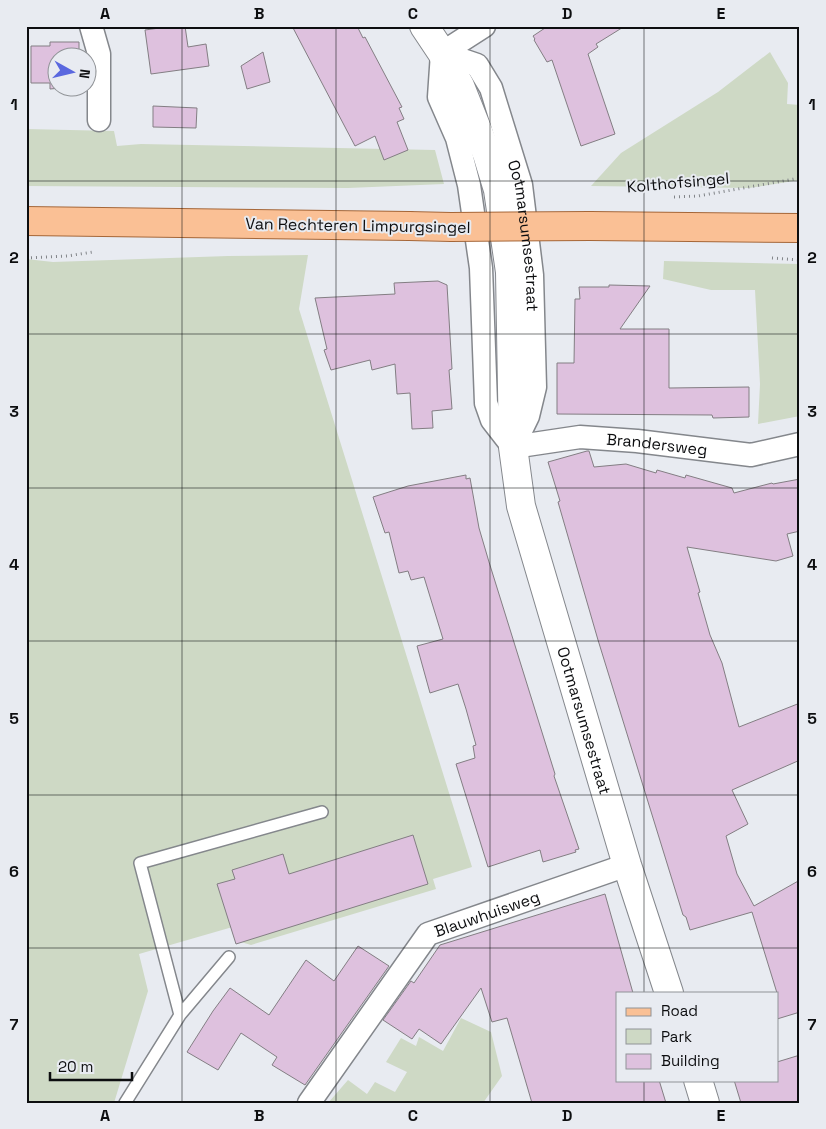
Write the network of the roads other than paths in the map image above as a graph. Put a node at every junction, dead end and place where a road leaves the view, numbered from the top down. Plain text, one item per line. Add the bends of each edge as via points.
1 (92, 26) edge
2 (424, 26) edge
3 (484, 26) edge
4 (442, 53) junction
5 (99, 120) dead end
6 (800, 213) edge
7 (26, 221) edge
8 (689, 226) junction
9 (800, 228) edge
10 (800, 444) edge
11 (513, 447) junction
12 (322, 812) dead end
13 (627, 865) junction
14 (228, 958) dead end
15 (669, 992) edge
16 (180, 1015) junction
17 (699, 1082) edge
18 (125, 1103) edge
19 (309, 1103) edge
20 (705, 1103) edge

1 - 5 street via 99,54
2 - 4 street, Ootmarsumsestraat
3 - 4 street
4 - 11 street, Ootmarsumsestraat via 460,86 498,190 510,272
6 - 8 main road, Van Rechteren Limpurgsingel
7 - 8 main road, Van Rechteren Limpurgsingel, bridge
8 - 9 main road, Van Rechteren Limpurgsingel
10 - 11 street, Brandersweg via 751,455 637,440 580,437
11 - 13 street, Ootmarsumsestraat via 521,506
12 - 16 lane via 140,863
13 - 15 street, Ootmarsumsestraat
13 - 19 street, Blauwhuisweg via 428,934
14 - 16 lane
16 - 18 lane
17 - 20 street

